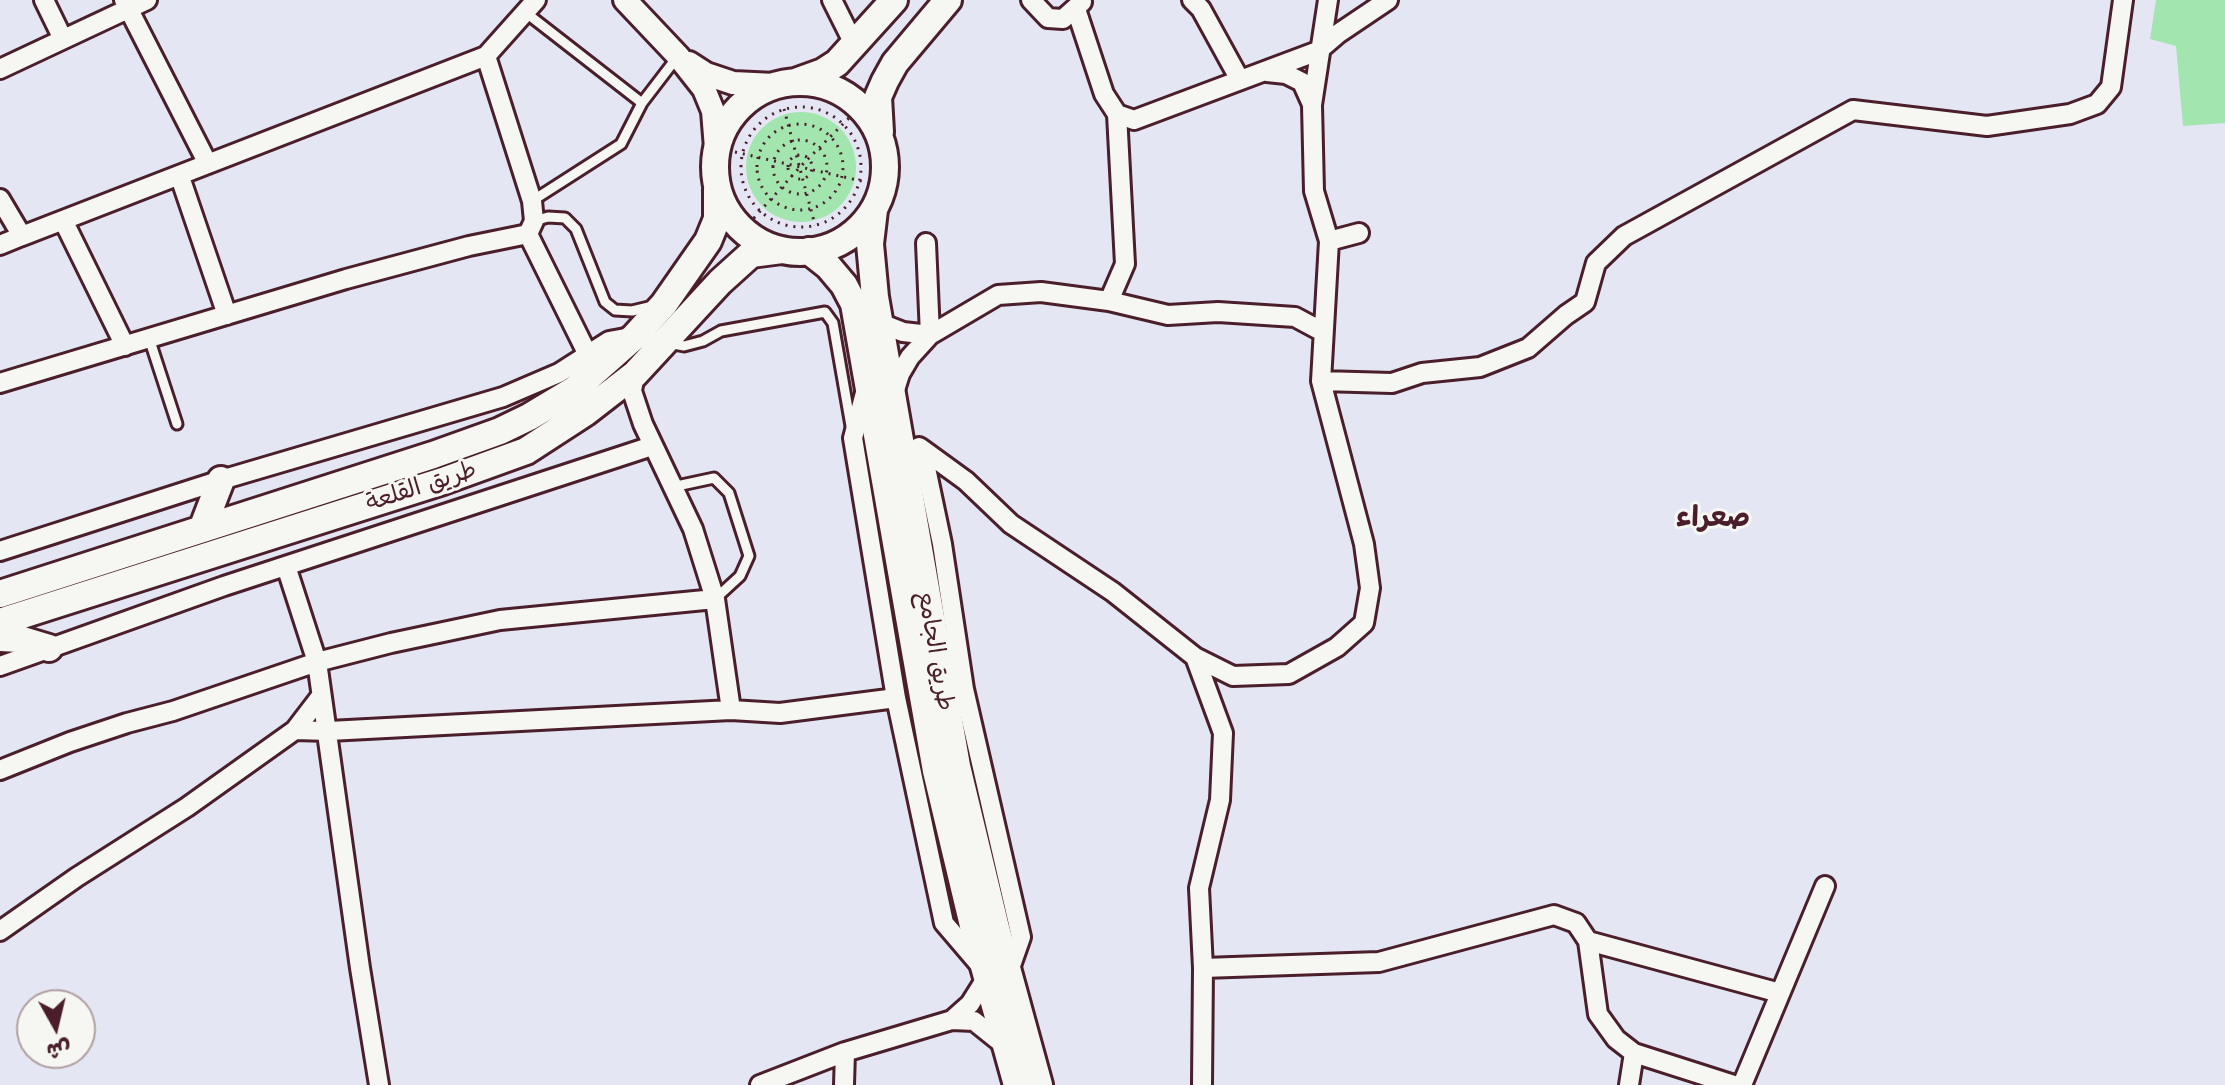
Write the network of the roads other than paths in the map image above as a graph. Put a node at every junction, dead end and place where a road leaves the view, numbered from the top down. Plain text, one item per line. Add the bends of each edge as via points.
1 (44, 0) edge
2 (147, 0) edge
3 (510, 0) edge
4 (625, 0) edge
5 (832, 0) edge
6 (894, 0) edge
7 (948, 0) edge
8 (1031, 0) edge
9 (1328, 0) edge
10 (1388, 0) edge
11 (2123, 0) edge
12 (1198, 3) edge
13 (126, 4) edge
14 (1080, 4) edge
15 (530, 6) edge
16 (1371, 9) junction
17 (63, 39) junction
18 (854, 44) junction
19 (1318, 51) junction
20 (486, 56) junction
21 (678, 56) junction
22 (0, 69) edge
23 (1263, 72) junction
24 (1240, 80) junction
25 (785, 92) junction
26 (642, 103) junction
27 (1312, 105) junction
28 (1117, 114) junction
29 (880, 135) junction
30 (729, 151) junction
31 (208, 164) junction
32 (180, 177) junction
33 (717, 189) junction
34 (872, 192) junction
35 (0, 199) edge
36 (532, 201) junction
37 (63, 220) junction
38 (531, 227) junction
39 (1359, 233) dead end
40 (22, 236) junction
41 (1329, 241) junction
42 (815, 242) junction
43 (926, 243) dead end
44 (0, 245) edge
45 (782, 250) junction
46 (1325, 293) junction
47 (1109, 301) junction
48 (664, 304) junction
49 (227, 315) junction
50 (1295, 317) junction
51 (880, 323) junction
52 (1323, 332) junction
53 (930, 335) junction
54 (634, 337) junction
55 (149, 338) junction
56 (664, 343) junction
57 (125, 346) junction
58 (588, 355) junction
59 (635, 374) junction
60 (1321, 381) junction
61 (868, 382) junction
62 (0, 383) edge
63 (893, 399) junction
64 (177, 424) dead end
65 (898, 432) junction
66 (853, 438) junction
67 (652, 446) junction
68 (922, 449) junction
69 (221, 480) junction
70 (672, 487) junction
71 (202, 529) junction
72 (0, 551) edge
73 (286, 566) junction
74 (0, 594) edge
75 (715, 599) junction
76 (0, 622) edge
77 (0, 638) edge
78 (49, 648) junction
79 (1195, 657) junction
80 (317, 662) junction
81 (0, 666) edge
82 (321, 696) junction
83 (896, 698) junction
84 (731, 710) junction
85 (295, 730) junction
86 (329, 731) junction
87 (0, 770) edge
88 (1825, 886) dead end
89 (0, 931) edge
90 (1588, 941) junction
91 (1203, 968) junction
92 (993, 974) junction
93 (1780, 993) junction
94 (952, 1020) junction
95 (845, 1052) junction
96 (1634, 1053) junction
97 (1010, 1068) edge
98 (379, 1085) edge
99 (760, 1085) edge
100 (844, 1085) edge
101 (1039, 1085) edge
102 (1202, 1085) edge
103 (1629, 1085) edge
104 (1734, 1085) edge
105 (1742, 1085) edge

1 - 17 street
2 - 13 street
3 - 15 street
4 - 21 street
5 - 18 street
6 - 18 main road
7 - 29 main road via 885,81 878,97
8 - 14 street via 1048,18 1063,19
9 - 16 street via 1343,12
9 - 19 street
10 - 16 street
11 - 60 street via 2111,87 2097,104 2070,114 1987,126 1853,110 1624,236 1596,263 1585,302 1528,348 1480,367 1422,373 1392,383
12 - 24 street
13 - 17 street
13 - 31 street
14 - 28 street via 1104,94
15 - 20 street
15 - 26 lane
16 - 19 street
17 - 22 street
18 - 25 main road via 837,63
19 - 23 street
19 - 27 street
20 - 31 street
20 - 36 street
21 - 25 street via 706,74
21 - 26 lane
21 - 30 street via 704,89
23 - 24 street
23 - 27 street via 1302,82
24 - 28 street via 1134,120
25 - 29 main road via 824,85 847,96 852,115
25 - 30 main road via 754,95 737,109 724,127
26 - 36 lane via 621,144
27 - 41 street via 1314,191
28 - 47 street via 1125,264
29 - 34 main road, طريق الجامع via 885,161
30 - 33 main road, طريق القلعة via 714,168
31 - 32 street
32 - 37 street
32 - 49 street
33 - 45 main road via 724,206 751,221 764,244
33 - 48 main road, طريق القلعة via 717,219 708,241
34 - 42 main road via 857,230 835,245
34 - 51 main road, طريق الجامع via 870,244
35 - 40 street
36 - 38 street
37 - 40 street
37 - 57 street
38 - 48 lane via 548,217 565,218 576,229 605,302 615,310
38 - 49 street
38 - 58 street
39 - 41 street
40 - 44 street
41 - 46 street
42 - 45 main road
42 - 61 main road, طريق الجامع via 854,304
43 - 53 street
45 - 56 main road, طريق القلعة via 751,254
46 - 50 street
46 - 52 street
47 - 50 street via 1168,315
47 - 53 street via 1041,292 998,295
48 - 54 main road, طريق القلعة
49 - 55 street
50 - 52 street
51 - 53 street
51 - 63 main road, طريق الجامع
52 - 60 street
53 - 63 street via 900,374
54 - 58 street via 609,341
54 - 71 main road, طريق القلعة via 574,390 500,431
55 - 57 street
55 - 64 lane
56 - 59 main road, طريق القلعة
56 - 66 lane via 684,346 721,331 825,312 833,323
57 - 62 street
58 - 69 street via 503,397
59 - 67 street via 632,391
59 - 76 main road, طريق القلعة via 526,451
60 - 79 street via 1364,544 1370,588 1364,623 1337,647 1289,674 1233,676
61 - 66 street
61 - 92 main road, طريق الجامع via 936,771
63 - 65 main road, طريق الجامع
65 - 68 street
65 - 92 main road, طريق الجامع
66 - 83 street
67 - 70 street
67 - 73 street
68 - 79 street via 1011,524 1113,592
68 - 92 street via 964,689 1021,937
69 - 71 main road
69 - 72 street
70 - 75 street via 693,529
70 - 75 lane via 714,478 729,493 749,556 740,576
71 - 74 main road, طريق القلعة
73 - 78 street
73 - 80 street
75 - 80 street via 500,620
75 - 84 street
77 - 78 main road
78 - 81 street
79 - 91 street via 1223,733 1220,800 1199,888
80 - 82 street
80 - 87 street
82 - 85 street
82 - 86 street
83 - 84 street via 780,713
83 - 92 street via 944,923
84 - 86 street
85 - 86 street
85 - 89 street
86 - 98 street
88 - 93 street
90 - 91 street via 1576,923 1554,915 1379,962
90 - 93 street
90 - 96 street via 1598,1014
91 - 102 street
92 - 94 street
92 - 97 main road, طريق الجامع
92 - 101 main road, طريق الجامع
93 - 105 street
94 - 95 street
94 - 97 street via 974,1021
95 - 99 street
95 - 100 street
96 - 103 street
96 - 104 street

